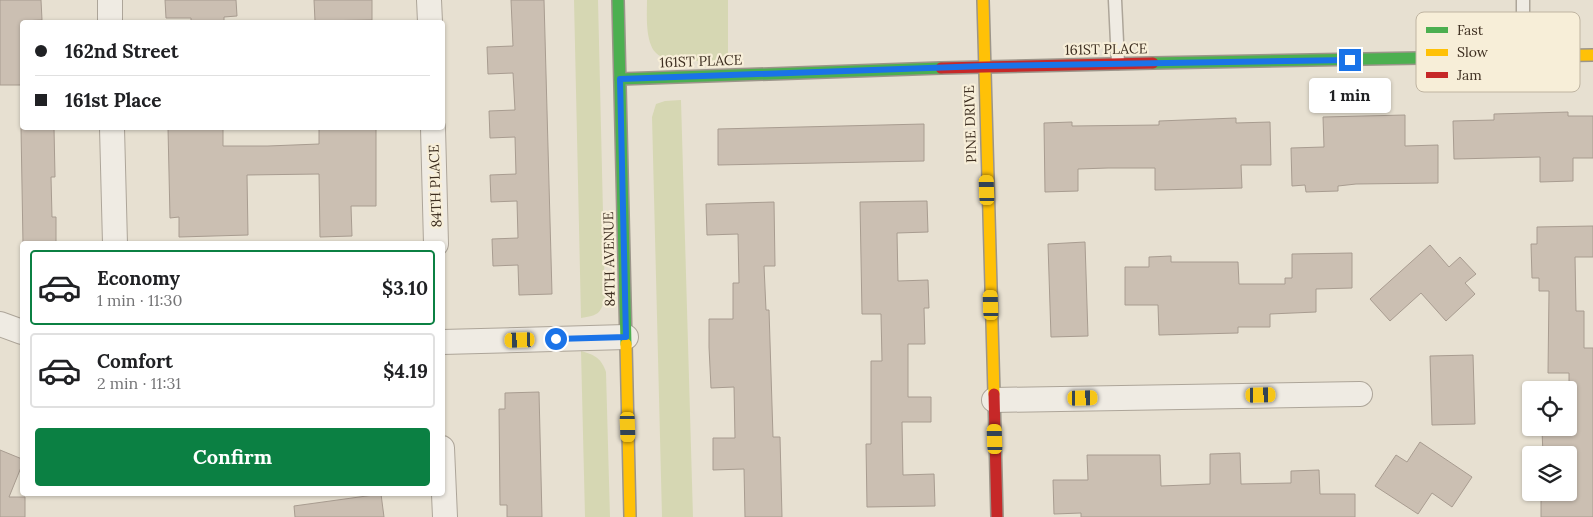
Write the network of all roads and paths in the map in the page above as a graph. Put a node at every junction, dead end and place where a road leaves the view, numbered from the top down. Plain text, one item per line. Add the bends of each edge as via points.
1 (110, 0) edge
2 (429, 0) edge
3 (618, 0) edge
4 (983, 0) edge
5 (1115, 0) edge
6 (110, 20) edge
7 (430, 20) edge
8 (1580, 55) edge
9 (1593, 55) edge
10 (1416, 59) edge
11 (1118, 63) junction
12 (984, 66) junction
13 (620, 79) junction
14 (112, 130) edge
15 (433, 130) edge
16 (115, 241) edge
17 (436, 241) edge
18 (0, 324) edge
19 (20, 331) edge
20 (626, 337) junction
21 (445, 342) edge
22 (1360, 394) dead end
23 (994, 400) junction
24 (444, 496) edge
25 (445, 517) edge
26 (630, 517) edge
27 (997, 517) edge

1 - 6 street
2 - 7 street
3 - 13 street, 84TH AVENUE
4 - 12 street, PINE DRIVE
5 - 11 lane
8 - 9 street, 161ST PLACE
10 - 11 street, 161ST PLACE
11 - 12 street, 161ST PLACE
12 - 13 street, 161ST PLACE
12 - 23 street, PINE DRIVE
13 - 20 street, 84TH AVENUE
14 - 16 street
15 - 17 street, 84TH PLACE
18 - 19 street
20 - 21 street
20 - 26 street, 84TH AVENUE
22 - 23 street
23 - 27 street, PINE DRIVE
24 - 25 street

